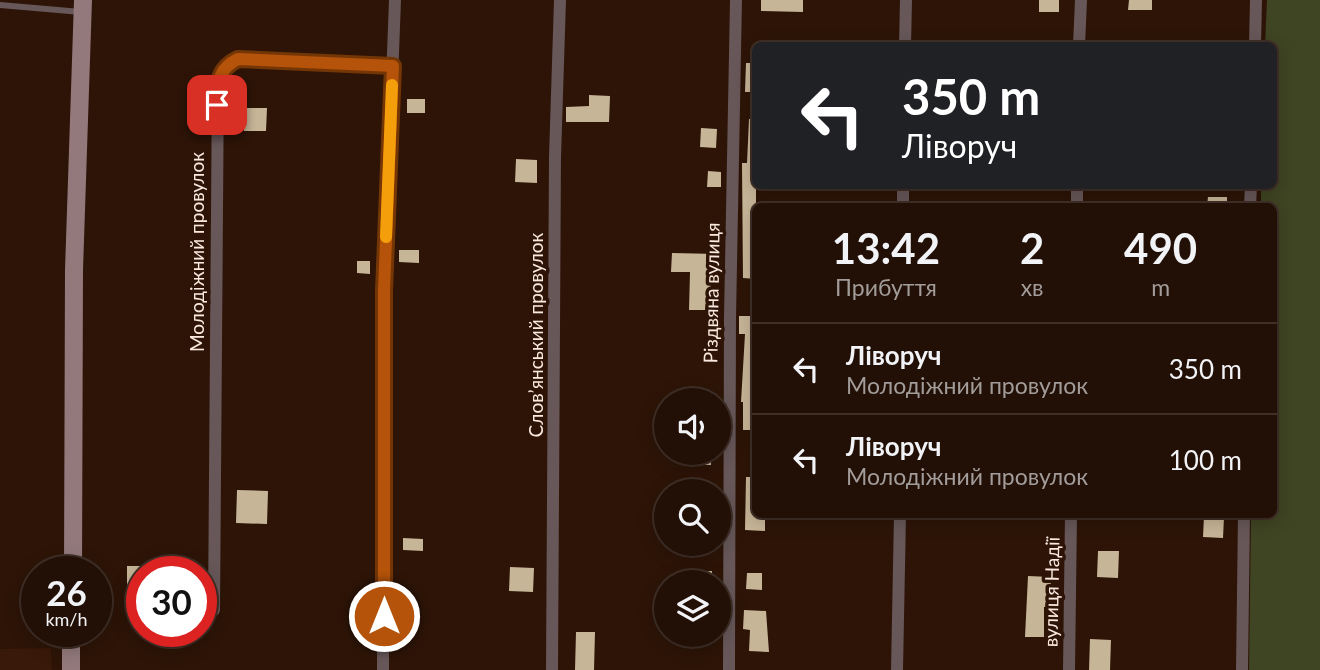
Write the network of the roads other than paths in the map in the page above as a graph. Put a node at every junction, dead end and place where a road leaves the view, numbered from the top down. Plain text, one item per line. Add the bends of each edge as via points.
1 (395, 0) edge
2 (560, 0) edge
3 (736, 0) edge
4 (906, 0) edge
5 (1081, 0) edge
6 (1256, 0) edge
7 (0, 5) edge
8 (83, 6) edge
9 (905, 42) edge
10 (1079, 42) edge
11 (1255, 42) edge
12 (393, 66) junction
13 (900, 518) edge
14 (1071, 518) edge
15 (1244, 518) edge
16 (73, 556) edge
17 (214, 556) edge
18 (383, 670) edge
19 (552, 670) edge
20 (729, 670) edge
21 (897, 670) edge
22 (1069, 670) edge
23 (1242, 670) edge

1 - 12 street
2 - 19 street, Словʼянський провулок
3 - 20 street, Різдвяна вулиця
4 - 9 street
5 - 10 street
6 - 11 street
7 - 8 lane
8 - 16 street via 74,270
12 - 17 street, Молодіжний провулок via 238,59 218,78
12 - 18 street via 384,291
13 - 21 street
14 - 22 street, вулиця Надії
15 - 23 street

